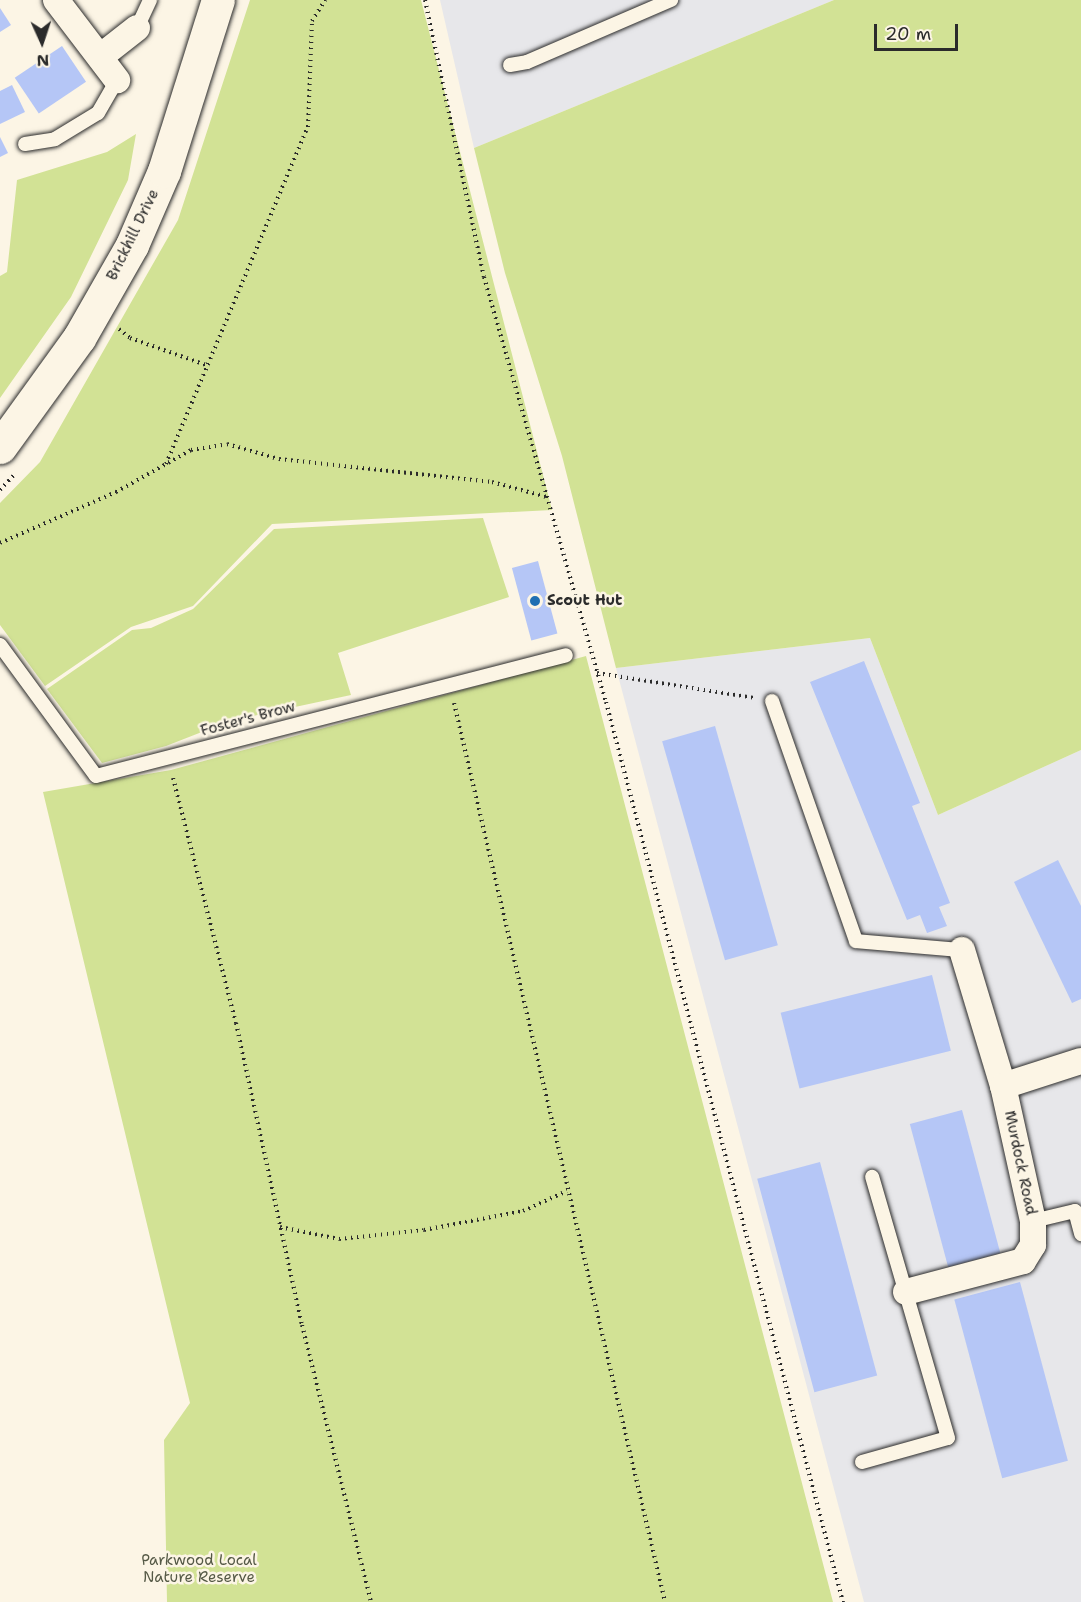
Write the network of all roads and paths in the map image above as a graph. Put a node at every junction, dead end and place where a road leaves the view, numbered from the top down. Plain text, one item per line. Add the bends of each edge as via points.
1 (56, 0) edge
2 (150, 0) edge
3 (218, 0) edge
4 (325, 0) edge
5 (425, 0) edge
6 (671, 0) edge
7 (137, 28) joint
8 (100, 57) junction
9 (510, 65) dead end
10 (117, 80) joint
11 (25, 144) dead end
12 (114, 325) dead end
13 (209, 366) junction
14 (0, 447) edge
15 (166, 464) junction
16 (547, 497) junction
17 (0, 543) edge
18 (0, 645) edge
19 (566, 655) dead end
20 (597, 673) junction
21 (449, 683) junction
22 (772, 701) joint
23 (166, 757) junction
24 (962, 950) joint
25 (1081, 1061) edge
26 (1003, 1086) junction
27 (872, 1177) dead end
28 (567, 1191) junction
29 (1033, 1221) junction
30 (280, 1227) junction
31 (1081, 1234) edge
32 (906, 1292) junction
33 (861, 1462) dead end
34 (371, 1602) edge
35 (666, 1602) edge
36 (843, 1602) edge

1 - 8 street
2 - 7 lane
3 - 14 street, Brickhill Drive via 164,171 132,245 79,338
4 - 13 path via 312,21 308,127
5 - 16 path via 484,277
6 - 9 lane via 527,62
7 - 8 street
8 - 10 street
10 - 11 lane via 98,113 55,139
12 - 13 path via 130,338
13 - 15 path
15 - 16 path via 191,450 226,444 279,459 492,482
15 - 17 path
16 - 20 path
18 - 23 lane, Foster's Brow via 96,776
19 - 21 lane, Foster's Brow
20 - 22 path
20 - 36 path
21 - 23 lane, Foster's Brow
21 - 28 path
22 - 24 lane via 856,941
23 - 30 path via 236,1023
24 - 26 street, Murdock Road
25 - 26 street
26 - 29 street, Murdock Road
27 - 32 lane
28 - 30 path via 523,1211 424,1230 339,1239
28 - 35 path
29 - 31 lane via 1075,1211
29 - 32 street, Murdock Road via 1033,1245 1023,1261
30 - 34 path
32 - 33 lane via 948,1438

